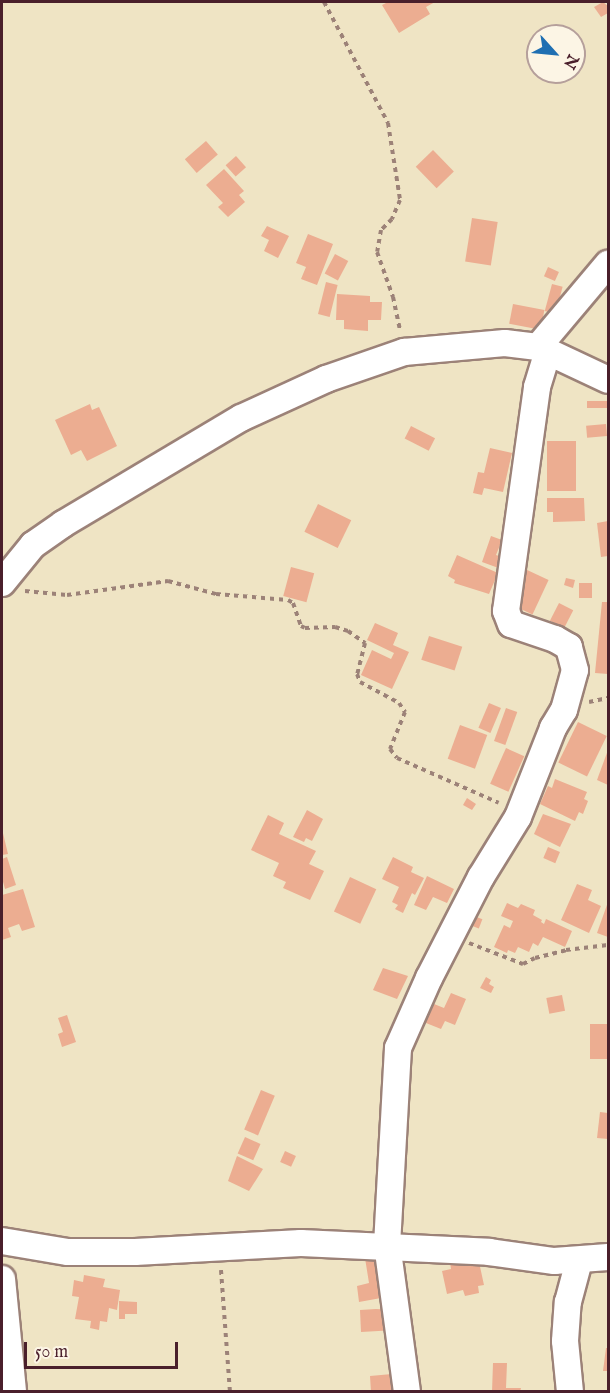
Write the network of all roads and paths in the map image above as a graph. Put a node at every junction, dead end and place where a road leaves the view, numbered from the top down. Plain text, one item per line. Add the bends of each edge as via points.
1 (324, 2) edge
2 (609, 264) edge
3 (543, 349) junction
4 (404, 352) junction
5 (609, 380) edge
6 (12, 587) edge
7 (520, 810) junction
8 (453, 934) junction
9 (609, 945) edge
10 (8, 1242) edge
11 (387, 1245) junction
12 (219, 1247) junction
13 (609, 1257) edge
14 (579, 1261) junction
15 (2, 1274) edge
16 (2, 1279) edge
17 (13, 1392) edge
18 (230, 1392) edge
19 (407, 1392) edge
20 (570, 1392) edge

1 - 4 path via 388,123 400,200 393,219 381,230 377,252 393,297
2 - 3 street
3 - 4 street via 505,343
3 - 5 street
3 - 7 street via 506,611 511,624 569,647 575,670 564,710
4 - 6 street via 326,379 241,418 63,524 33,545
6 - 7 path via 32,593 67,595 168,581 216,594 288,600 304,628 335,627 364,643 357,674 360,682 399,703 405,712 390,749 397,758
7 - 8 street
8 - 9 path via 523,964 566,950
8 - 11 street via 398,1048
10 - 12 street via 68,1252
10 - 15 street
11 - 12 street via 300,1243
11 - 14 street
11 - 19 street
12 - 18 path
13 - 14 street
14 - 20 street via 568,1302 565,1341
16 - 17 street

